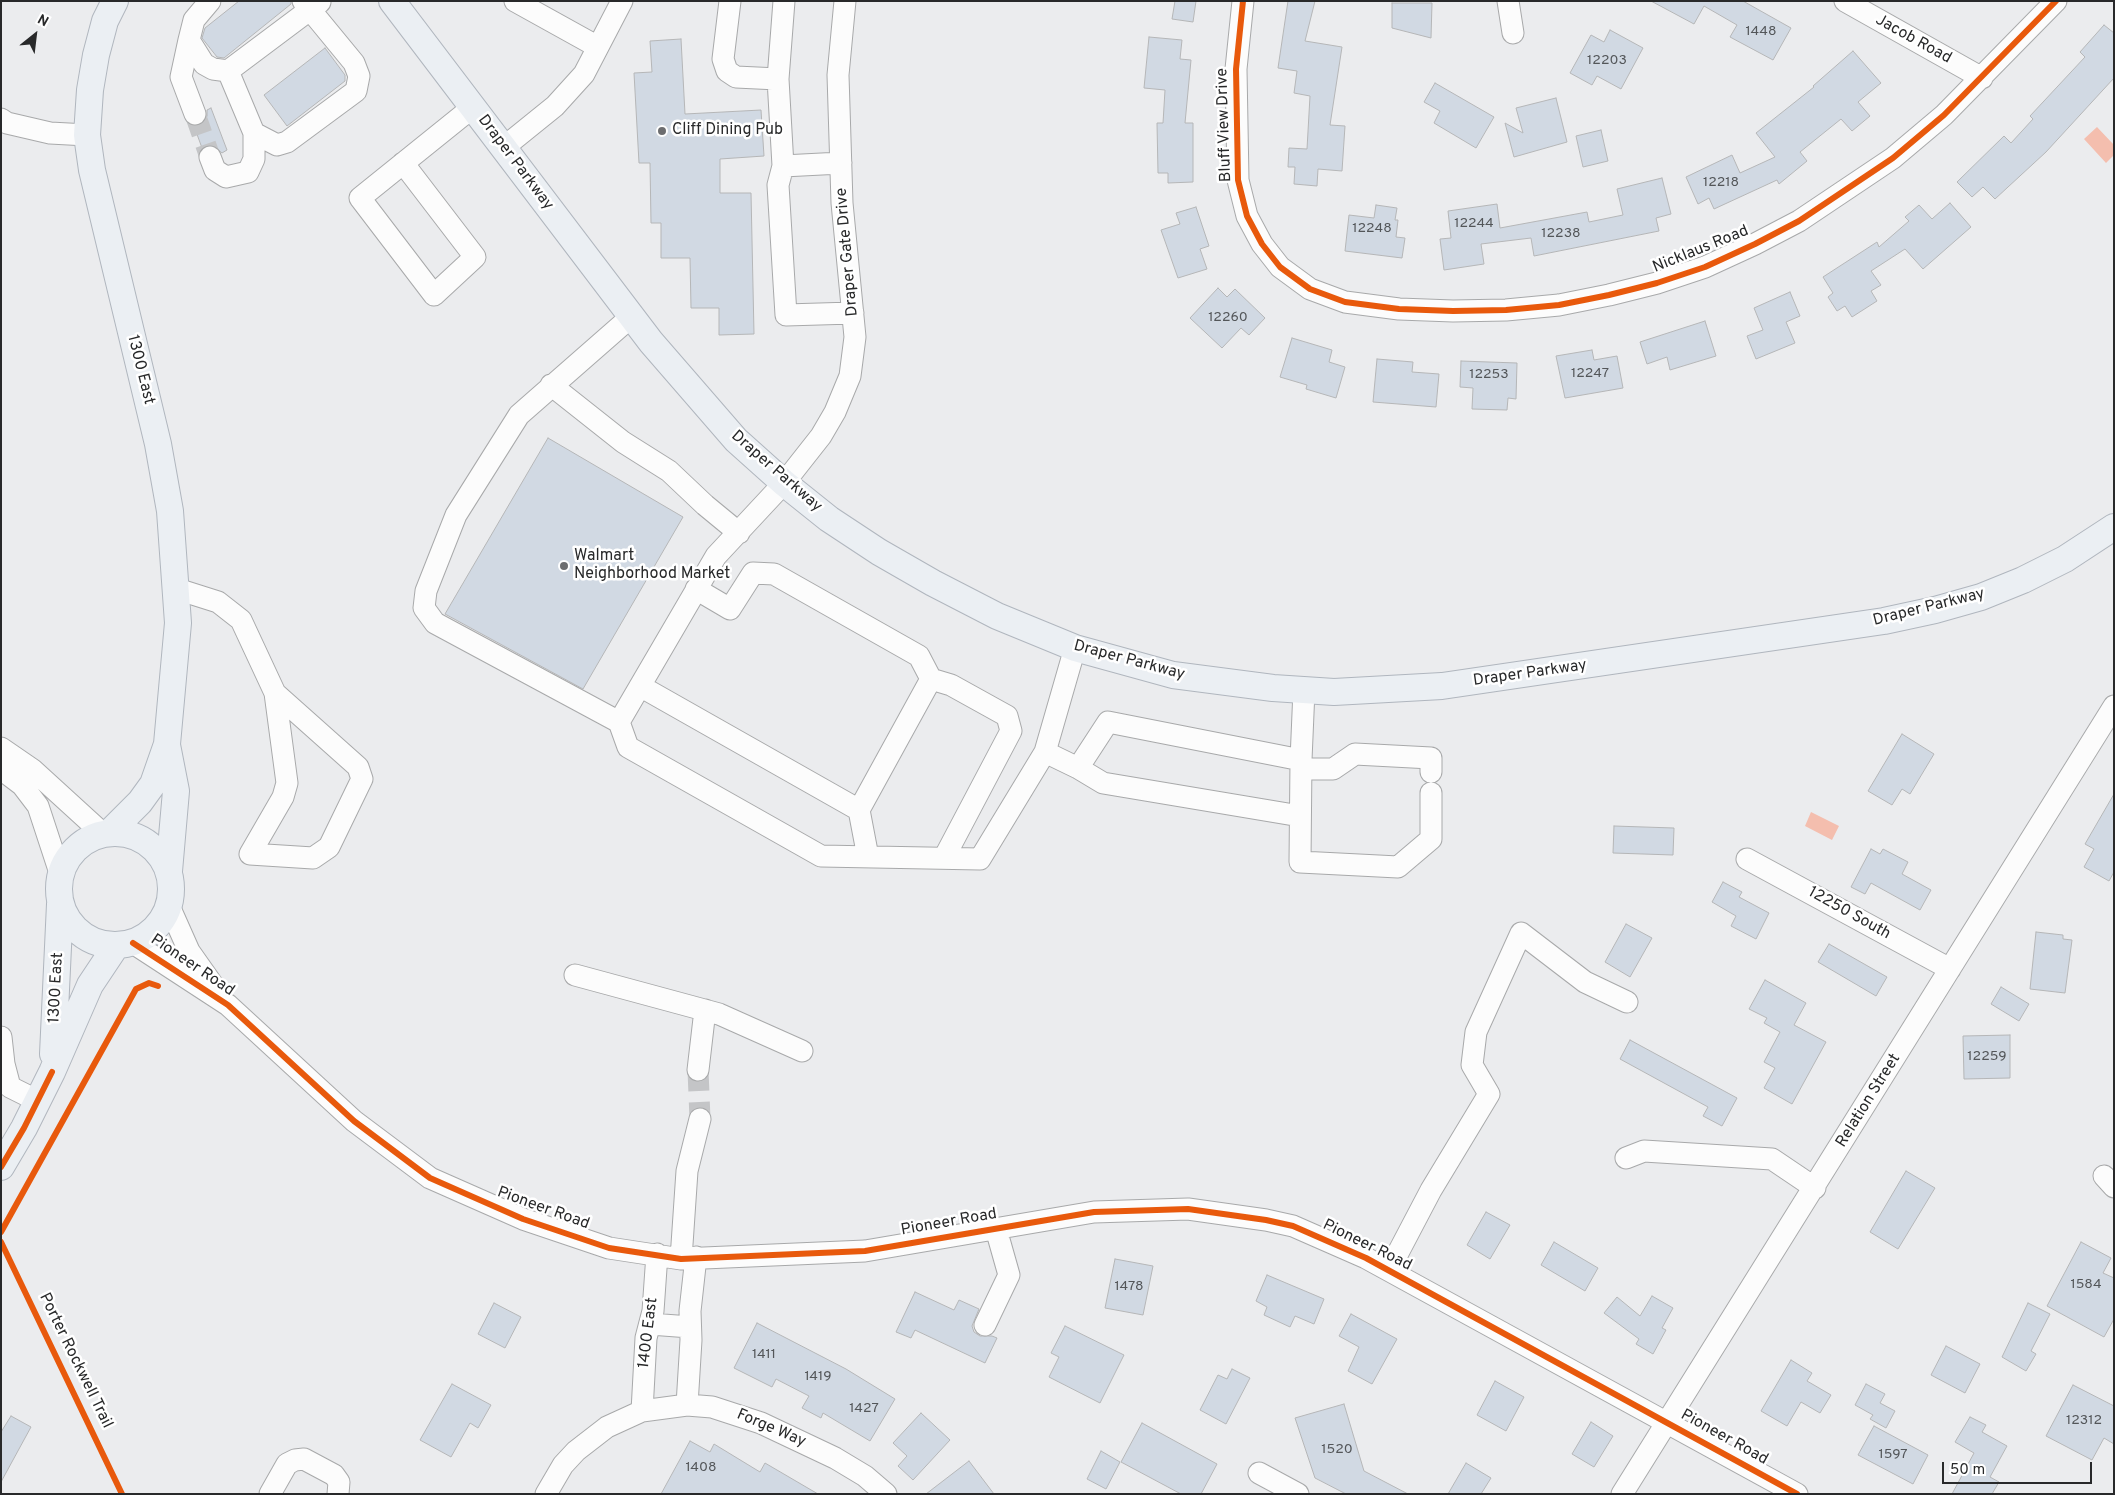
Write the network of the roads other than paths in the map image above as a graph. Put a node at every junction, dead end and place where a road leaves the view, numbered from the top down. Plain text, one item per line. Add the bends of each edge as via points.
1 (115, 1) edge
2 (210, 1) edge
3 (392, 1) edge
4 (515, 1) edge
5 (622, 1) edge
6 (730, 1) edge
7 (784, 1) edge
8 (845, 1) edge
9 (1243, 1) edge
10 (1508, 1) edge
11 (1845, 1) edge
12 (2056, 1) edge
13 (311, 4) edge
14 (1514, 33) dead end
15 (188, 40) junction
16 (598, 47) junction
17 (228, 71) junction
18 (1982, 78) junction
19 (778, 79) junction
20 (473, 107) junction
21 (195, 114) tunnel mouth
22 (1, 118) edge
23 (254, 133) junction
24 (87, 135) junction
25 (504, 148) junction
26 (210, 157) tunnel mouth
27 (403, 163) junction
28 (841, 163) junction
29 (783, 166) junction
30 (1280, 267) joint
31 (853, 313) junction
32 (632, 316) junction
33 (551, 385) junction
34 (784, 483) junction
35 (2114, 527) edge
36 (739, 532) junction
37 (176, 589) junction
38 (696, 589) junction
39 (1075, 648) junction
40 (931, 679) junction
41 (640, 686) junction
42 (1304, 690) junction
43 (275, 693) junction
44 (2114, 706) edge
45 (619, 722) junction
46 (167, 744) junction
47 (1, 748) edge
48 (1046, 752) junction
49 (1301, 764) junction
50 (1078, 768) junction
51 (1, 769) edge
52 (860, 810) junction
53 (1300, 816) junction
54 (106, 832) junction
55 (868, 857) junction
56 (944, 858) junction
57 (1747, 859) dead end
58 (169, 871) junction
59 (60, 873) junction
60 (60, 904) junction
61 (169, 906) junction
62 (124, 945) junction
63 (1950, 969) junction
64 (575, 976) dead end
65 (1627, 1002) dead end
66 (228, 1005) junction
67 (706, 1010) junction
68 (1, 1037) edge
69 (802, 1051) dead end
70 (698, 1070) tunnel mouth
71 (52, 1072) junction
72 (38, 1101) junction
73 (700, 1119) tunnel mouth
74 (1626, 1158) dead end
75 (1, 1168) edge
76 (1815, 1188) junction
77 (996, 1229) junction
78 (657, 1254) junction
79 (689, 1258) junction
80 (1388, 1270) junction
81 (650, 1324) junction
82 (985, 1325) dead end
83 (690, 1327) junction
84 (687, 1406) junction
85 (642, 1411) junction
86 (1668, 1423) junction
87 (1259, 1473) dead end
88 (270, 1494) edge
89 (338, 1494) edge
90 (546, 1494) edge
91 (886, 1494) edge
92 (1298, 1494) edge
93 (1622, 1494) edge
94 (1797, 1494) edge

1 - 24 main road, 1300 East via 105,21 96,55
2 - 15 street via 194,20
3 - 20 main road, Draper Parkway
4 - 16 street
5 - 16 street
6 - 19 street via 723,59 726,71 736,77
7 - 19 street
8 - 28 street, Draper Gate Drive via 838,75
9 - 30 street, Bluff View Drive via 1236,68 1238,180 1247,216 1262,244
10 - 14 street
11 - 18 street, Jacob Road
12 - 18 street, Nicklaus Road
13 - 17 street
13 - 23 street via 354,63 359,76 356,91 287,142 277,145
15 - 17 street via 204,64
15 - 21 street via 181,77
16 - 25 street via 584,74 570,91
17 - 23 street
18 - 30 street, Nicklaus Road via 1893,158 1800,221 1714,263 1657,283 1559,305 1497,310 1399,309 1345,302 1310,289
19 - 29 street
20 - 25 main road, Draper Parkway
20 - 27 street
22 - 24 street via 7,123 50,132
23 - 26 street via 254,159 248,172 226,177 215,170
24 - 37 main road, 1300 East via 92,170 158,444 170,511
25 - 32 main road, Draper Parkway
27 - 27 street via 360,198 434,295 475,257
28 - 29 street
28 - 31 street, Draper Gate Drive
29 - 31 street via 778,185 786,315
31 - 34 street, Draper Gate Drive via 855,337 850,376 821,436
32 - 33 street
32 - 34 main road, Draper Parkway via 736,440
33 - 36 street via 623,442 669,471 719,518
33 - 45 street via 519,415 456,515 426,591 424,608 435,623
34 - 36 street, Draper Gate Drive
34 - 39 main road, Draper Parkway via 829,519 932,583 997,616
35 - 42 main road, Draper Parkway via 2065,559 2015,584 1981,597 1884,621 1442,686 1334,692
36 - 38 street, Draper Gate Drive via 716,556
37 - 43 street via 218,602 242,620
37 - 46 main road, 1300 East via 178,623
38 - 40 street via 730,609 753,573 774,574 919,656
38 - 41 street, Draper Gate Drive
39 - 42 main road, Draper Parkway via 1173,675
39 - 48 street
40 - 52 street
40 - 56 street via 951,685 1007,716 1011,731
41 - 45 street, Draper Gate Drive
41 - 52 street
42 - 49 street
43 - 43 street via 287,782 283,797 250,854 312,858 329,847 362,779 358,767
44 - 63 street, Relation Street
45 - 55 street via 628,747 821,856
46 - 54 main road, 1300 East via 153,784 140,802
46 - 58 main road, 1300 East via 176,791
47 - 54 street via 33,770
48 - 50 street
48 - 56 street via 980,859
49 - 50 street via 1108,722
49 - 53 street
49 - 53 street via 1333,769 1355,754 1431,758 1431,839 1398,867 1300,862
50 - 53 street via 1103,782
51 - 59 street via 22,785 38,806
52 - 55 street
54 - 58 main road via 135,835 156,850
54 - 59 main road via 84,841 69,855
55 - 56 street
57 - 63 street, 12250 South
58 - 61 main road via 172,889
59 - 60 main road
60 - 62 main road via 72,926 92,940
60 - 71 main road, 1300 East
61 - 62 main road via 151,933
61 - 66 street, Pioneer Road via 189,952
62 - 66 street, Pioneer Road
62 - 71 main road, 1300 East via 90,984
63 - 76 street, Relation Street
64 - 67 street
65 - 80 street via 1585,982 1521,933 1476,1032 1472,1066 1489,1094 1431,1190
66 - 78 street, Pioneer Road via 354,1121 430,1178 523,1220 609,1248
67 - 69 street
67 - 70 street
68 - 72 street via 10,1087
71 - 72 main road, 1300 East
72 - 75 main road, 1300 East
73 - 79 street via 687,1171
74 - 76 street via 1644,1151 1772,1159
76 - 86 street, Relation Street
77 - 79 street, Pioneer Road via 865,1251
77 - 80 street, Pioneer Road via 1094,1212 1188,1209 1293,1226
77 - 82 street via 1009,1275
78 - 79 street, Pioneer Road
78 - 81 street, 1400 East
79 - 83 street
80 - 86 street, Pioneer Road
81 - 83 street
81 - 85 street, 1400 East
83 - 84 street
84 - 85 street, Forge Way
84 - 91 street, Forge Way via 712,1407 761,1422 835,1458 865,1476
85 - 90 street, Forge Way via 607,1427 576,1451 563,1465
86 - 93 street, Relation Street
86 - 94 street, Pioneer Road
87 - 92 street
88 - 89 street via 287,1464 304,1459 334,1475 339,1482

